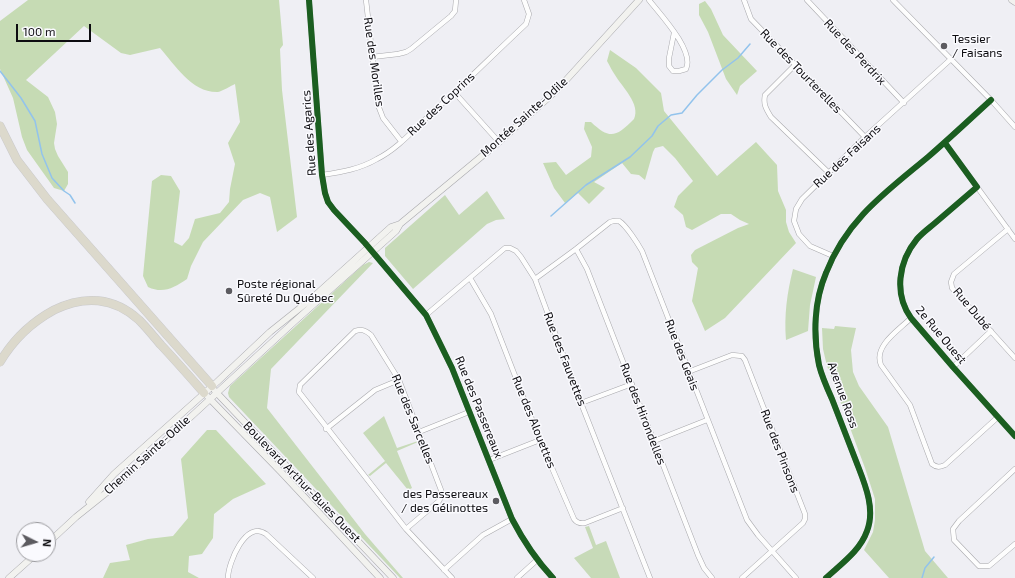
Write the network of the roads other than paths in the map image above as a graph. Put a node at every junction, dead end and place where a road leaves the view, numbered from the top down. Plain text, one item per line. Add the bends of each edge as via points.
1 (309, 0) edge
2 (366, 0) edge
3 (456, 0) edge
4 (524, 0) edge
5 (639, 0) edge
6 (649, 0) edge
7 (744, 0) edge
8 (807, 0) edge
9 (893, 0) edge
10 (1012, 0) edge
11 (1015, 2) edge
12 (674, 33) junction
13 (372, 57) junction
14 (951, 59) junction
15 (795, 64) junction
16 (455, 93) junction
17 (991, 100) junction
18 (904, 103) junction
19 (0, 126) edge
20 (1015, 127) edge
21 (865, 137) junction
22 (401, 141) junction
23 (499, 142) junction
24 (945, 143) junction
25 (828, 172) junction
26 (322, 175) junction
27 (977, 187) junction
28 (1008, 229) junction
29 (1015, 239) edge
30 (576, 249) junction
31 (370, 250) junction
32 (833, 256) junction
33 (470, 278) junction
34 (535, 279) junction
35 (426, 315) junction
36 (911, 318) junction
37 (991, 331) junction
38 (1015, 358) edge
39 (0, 362) edge
40 (953, 367) junction
41 (688, 372) junction
42 (399, 380) junction
43 (632, 384) junction
44 (214, 389) junction
45 (207, 396) junction
46 (581, 403) junction
47 (469, 412) junction
48 (998, 417) junction
49 (707, 420) junction
50 (326, 429) junction
51 (419, 432) junction
52 (1015, 436) edge
53 (540, 440) junction
54 (654, 441) junction
55 (489, 460) junction
56 (1015, 469) edge
57 (623, 508) junction
58 (76, 517) junction
59 (512, 519) junction
60 (406, 529) junction
61 (56, 536) edge
62 (1015, 544) edge
63 (773, 552) junction
64 (537, 560) junction
65 (27, 562) edge
66 (444, 570) junction
67 (9, 578) edge
68 (228, 578) edge
69 (313, 578) edge
70 (380, 578) edge
71 (393, 578) edge
72 (452, 578) edge
73 (517, 578) edge
74 (553, 578) edge
75 (650, 578) edge
76 (712, 578) edge
77 (742, 578) edge
78 (796, 578) edge
79 (826, 578) edge

1 - 26 street, Rue des Agarics
2 - 13 street, Rue des Morilles
3 - 13 street via 455,10 451,16 411,49 398,54
4 - 16 street, Rue des Coprins via 529,14 526,24
5 - 23 main road, Montée Sainte-Odile via 557,90
6 - 12 street
7 - 15 street, Rue des Tourterelles via 751,19
8 - 18 street, Rue des Perdrix
9 - 14 street
10 - 11 main road
12 - 12 street via 668,66 673,71 678,71 686,69 688,57
13 - 22 street, Rue des Morilles via 380,112
14 - 17 street
14 - 18 street, Rue des Faisans
15 - 21 street, Rue des Tourterelles
15 - 25 street via 765,95 765,106 771,117
16 - 22 street, Rue des Coprins
16 - 23 street
17 - 20 street
17 - 24 street, Avenue Ross
18 - 21 street, Rue des Faisans
19 - 44 highway via 17,160 47,199
21 - 25 street, Rue des Faisans
22 - 26 street, Rue des Coprins via 368,164
23 - 31 main road, Montée Sainte-Odile via 392,228
24 - 27 street
24 - 32 street, Avenue Ross via 872,204 843,238
25 - 32 street, Rue des Faisans via 802,199 796,209 794,221 799,234 810,246
26 - 31 street, Rue des Agarics via 328,202
27 - 28 street
27 - 36 street, 2e Rue Ouest via 917,239 907,253 900,277 900,289 906,311
28 - 29 street
28 - 37 street, Rue Dubé via 954,274 951,282 952,288
30 - 34 street, Rue des Geais
30 - 41 street, Rue des Geais via 610,222 615,220 622,224 642,251
30 - 43 street, Rue des Hirondelles via 587,269
31 - 35 street, Rue des Passereaux
31 - 44 main road, Montée Sainte-Odile via 270,332
32 - 79 street, Avenue Ross via 818,299 816,341 821,372 866,486 870,520 863,541
33 - 34 street, Rue des Fauvettes via 505,248 510,248 521,257
33 - 35 street, Rue des Fauvettes
33 - 53 street, Rue des Alouettes via 491,314
34 - 46 street, Rue des Fauvettes
35 - 47 street, Rue des Passereaux via 452,368
36 - 40 street, 2e Rue Ouest
36 - 48 street via 883,345 879,361 910,405 932,464 940,467 945,465
37 - 38 street, Rue Dubé
37 - 40 street
39 - 45 highway via 8,349 43,316 77,301 108,302 139,320
40 - 48 street, 2e Rue Ouest
41 - 49 street, Rue des Geais
41 - 63 street, Rue des Pinsons via 732,356 742,356 745,360 805,514 803,523
42 - 50 street via 375,390
42 - 50 street, Rue des Sarcelles via 371,335 361,329 355,331 300,385 299,392
42 - 51 street, Rue des Sarcelles
43 - 46 street
43 - 54 street, Rue des Hirondelles
44 - 45 main road, Montée Sainte-Odile
44 - 71 main road, Boulevard Arthur-Buies Ouest
45 - 58 main road, Chemin Sainte-Odile via 121,481
45 - 58 main road, Chemin Sainte-Odile via 114,474
45 - 70 main road, Boulevard Arthur-Buies Ouest
46 - 57 street, Rue des Fauvettes
47 - 51 street
47 - 55 street, Rue des Passereaux
48 - 52 street, 2e Rue Ouest
49 - 54 street
49 - 63 street, Rue des Geais via 747,520
50 - 60 street, Rue des Sarcelles
51 - 60 street, Rue des Sarcelles via 442,494 439,501
53 - 55 street
53 - 57 street, Rue des Alouettes via 576,522 585,523
54 - 76 street, Rue des Hirondelles via 698,555
55 - 59 street, Rue des Passereaux
56 - 62 street via 953,529 954,540 978,566 989,566
57 - 75 street, Rue des Fauvettes
58 - 61 main road, Chemin Sainte-Odile
59 - 64 street, Rue des Passereaux
59 - 66 street via 483,535
60 - 66 street, Rue des Sarcelles
63 - 77 street, Rue des Pinsons
63 - 78 street, Rue des Geais
64 - 73 street
64 - 74 street, Rue des Passereaux
65 - 67 main road
66 - 72 street, Rue des Sarcelles
68 - 69 street via 235,552 247,536 256,531 266,534

